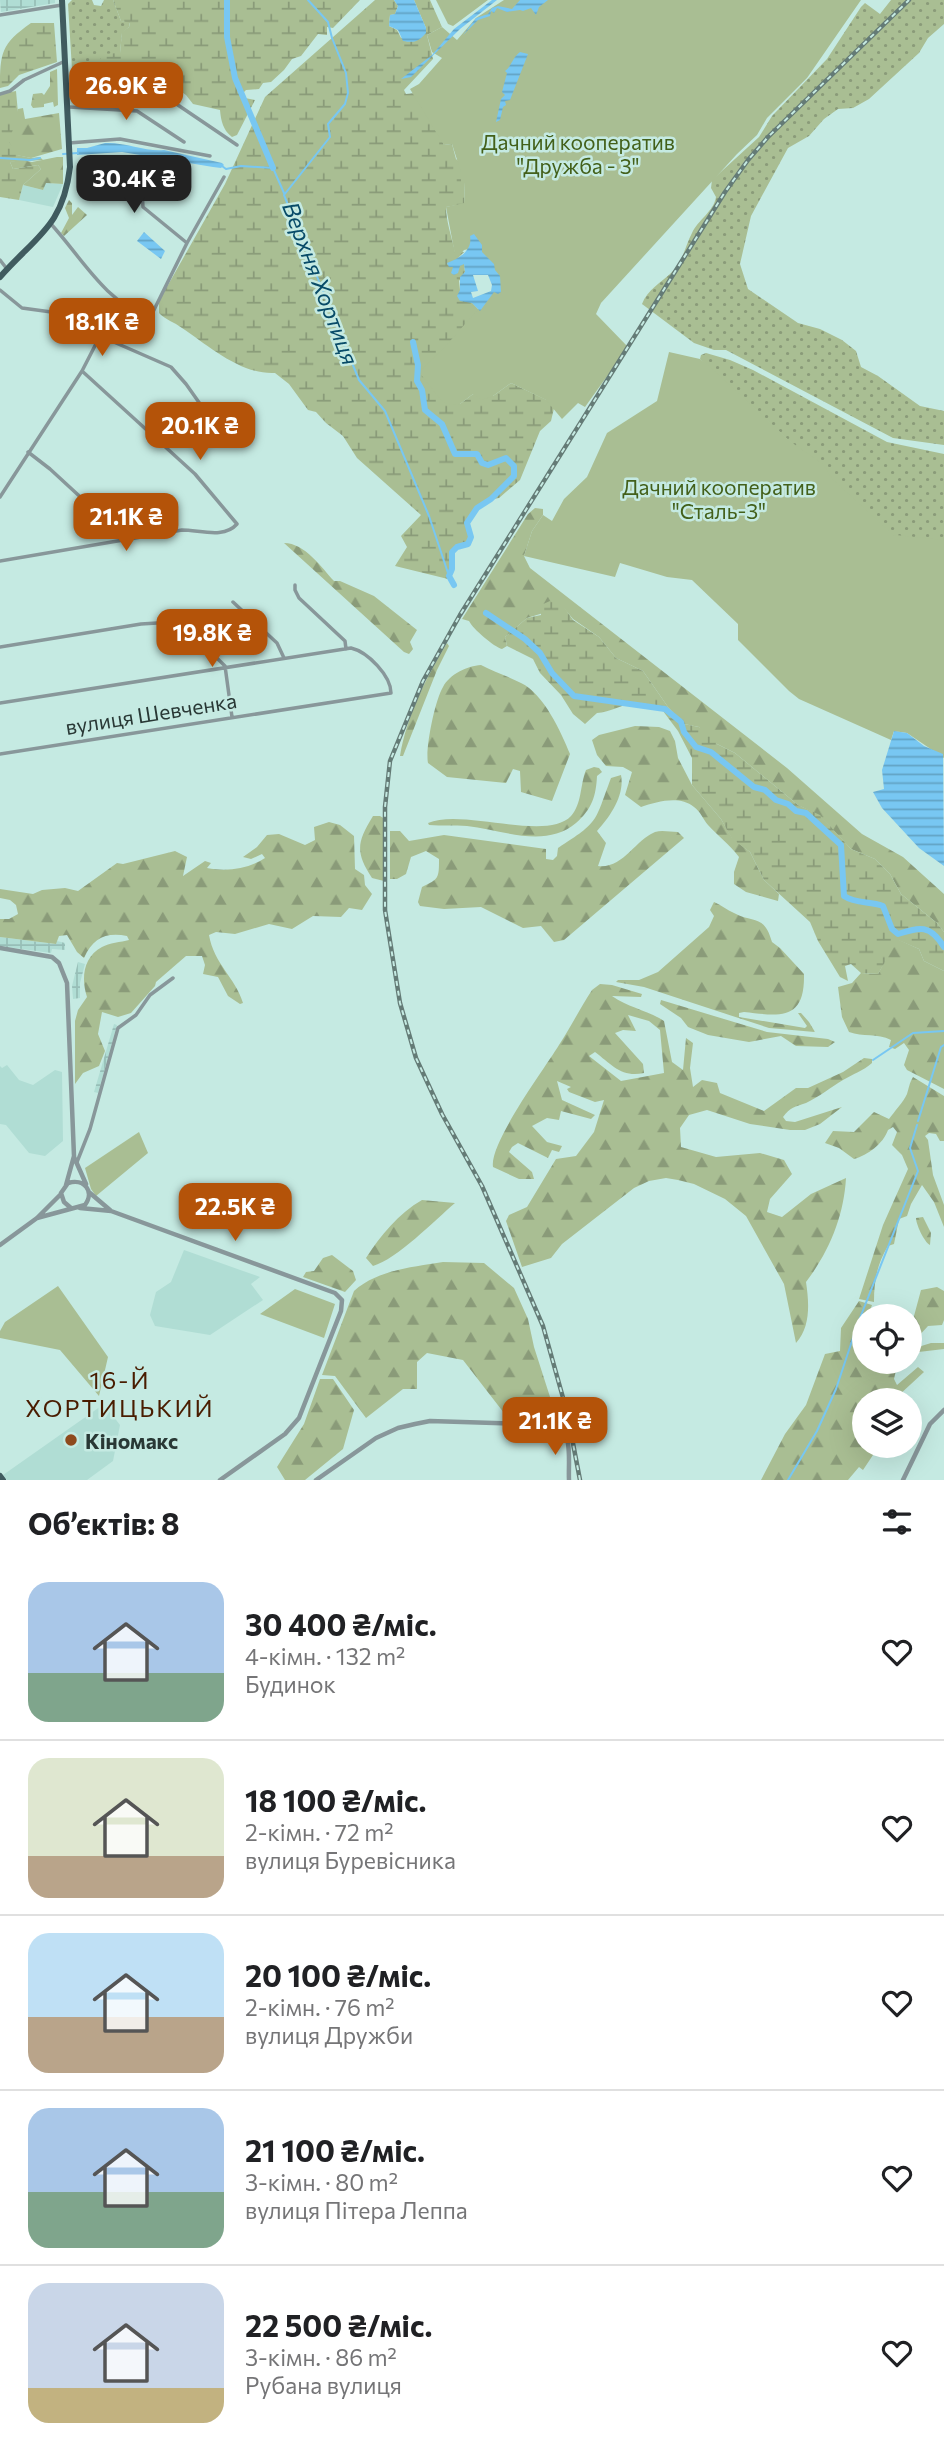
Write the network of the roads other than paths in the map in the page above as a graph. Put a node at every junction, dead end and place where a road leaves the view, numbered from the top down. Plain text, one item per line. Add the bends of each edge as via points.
1 (62, 2) edge
2 (0, 15) edge
3 (65, 61) junction
4 (0, 93) edge
5 (67, 107) junction
6 (129, 110) junction
7 (184, 142) dead end
8 (69, 143) junction
9 (237, 145) dead end
10 (210, 156) dead end
11 (140, 157) dead end
12 (224, 177) dead end
13 (51, 224) junction
14 (187, 243) junction
15 (0, 260) edge
16 (7, 270) junction
17 (0, 277) edge
18 (0, 290) edge
19 (100, 336) junction
20 (82, 371) junction
21 (235, 435) dead end
22 (28, 452) junction
23 (0, 497) edge
24 (127, 540) junction
25 (0, 561) edge
26 (295, 585) dead end
27 (233, 602) dead end
28 (0, 648) edge
29 (346, 649) junction
30 (284, 658) junction
31 (225, 668) junction
32 (0, 703) edge
33 (232, 717) junction
34 (0, 754) edge
35 (0, 948) edge
36 (173, 978) dead end
37 (74, 1156) junction
38 (77, 1162) junction
39 (66, 1185) junction
40 (88, 1189) junction
41 (61, 1193) junction
42 (71, 1208) junction
43 (80, 1208) junction
44 (110, 1211) junction
45 (37, 1218) junction
46 (0, 1245) edge
47 (944, 1409) edge
48 (220, 1480) edge
49 (316, 1480) edge
50 (569, 1480) edge
51 (903, 1480) edge

1 - 2 street
1 - 3 main road
3 - 4 street
3 - 5 main road
5 - 6 street
5 - 8 main road
6 - 7 street via 141,112
6 - 9 street via 129,82 138,78
8 - 10 street via 120,139
8 - 13 main road via 62,206
11 - 14 street via 144,207
12 - 14 street
13 - 14 street via 105,288 150,318
13 - 16 main road
15 - 16 street
16 - 17 main road
18 - 19 street via 22,308 66,314
19 - 20 street
19 - 21 street via 174,369 210,418
20 - 22 street
20 - 24 street via 195,474 237,524 231,530 182,530
22 - 23 street
22 - 24 street
24 - 25 street
26 - 29 street via 299,598 345,641
27 - 30 street via 277,643
28 - 31 street via 166,622 184,626
29 - 30 street
29 - 33 street, вулиця Шевченка via 357,649 388,678 391,694
30 - 31 street
31 - 32 street
31 - 33 street
33 - 34 street, вулиця Шевченка
35 - 37 street via 48,956 64,972
36 - 38 street via 118,1028
37 - 38 street
37 - 39 street
38 - 40 street
39 - 40 street via 77,1181
39 - 41 street
40 - 43 street via 87,1203
40 - 44 street
41 - 42 street
41 - 45 street
42 - 43 street
42 - 45 street
43 - 44 street
44 - 48 street via 335,1293 342,1300 299,1418 285,1434
45 - 46 street
47 - 51 street via 930,1424
49 - 50 street via 353,1452 398,1428 430,1421 554,1423 567,1437

